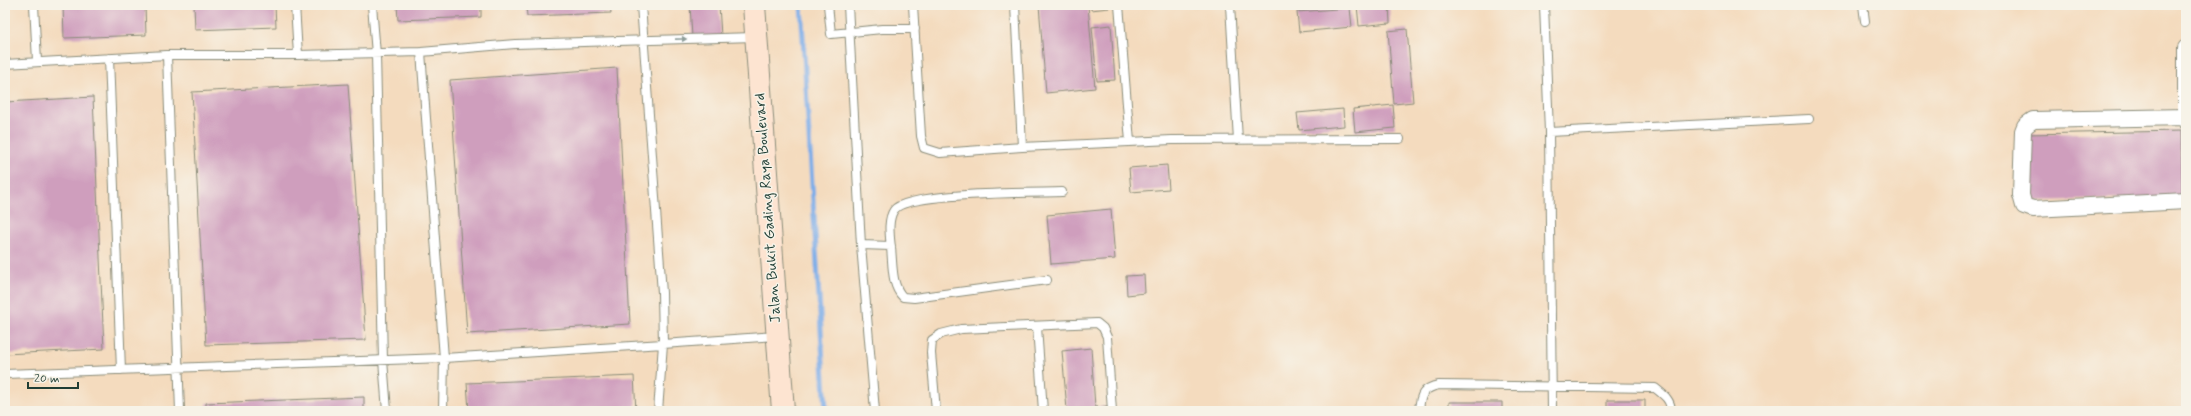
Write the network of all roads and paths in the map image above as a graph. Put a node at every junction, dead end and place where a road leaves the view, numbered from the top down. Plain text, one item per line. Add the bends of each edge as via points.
1 (34, 5) edge
2 (295, 5) edge
3 (372, 5) edge
4 (641, 5) edge
5 (754, 5) edge
6 (759, 5) edge
7 (828, 5) edge
8 (848, 5) edge
9 (913, 5) edge
10 (1015, 5) edge
11 (1119, 5) edge
12 (1230, 5) edge
13 (1544, 5) edge
14 (1863, 5) edge
15 (1864, 21) dead end
16 (915, 29) junction
17 (850, 33) junction
18 (756, 37) junction
19 (642, 39) junction
20 (2186, 48) edge
21 (421, 52) junction
22 (376, 54) junction
23 (167, 55) junction
24 (298, 55) junction
25 (109, 58) junction
26 (37, 61) junction
27 (5, 64) edge
28 (2186, 95) edge
29 (2186, 117) edge
30 (1809, 119) dead end
31 (2186, 121) edge
32 (1549, 132) junction
33 (1400, 139) dead end
34 (1238, 140) junction
35 (1130, 142) junction
36 (1022, 147) junction
37 (1062, 192) dead end
38 (2186, 201) edge
39 (861, 245) junction
40 (891, 246) junction
41 (1047, 280) dead end
42 (1037, 327) junction
43 (777, 336) junction
44 (663, 344) junction
45 (444, 358) junction
46 (383, 360) junction
47 (179, 368) junction
48 (121, 370) junction
49 (5, 374) edge
50 (1551, 386) junction
51 (180, 411) edge
52 (387, 411) edge
53 (443, 411) edge
54 (658, 411) edge
55 (783, 411) edge
56 (875, 411) edge
57 (936, 411) edge
58 (1043, 411) edge
59 (1112, 411) edge
60 (1419, 411) edge
61 (1552, 411) edge
62 (1671, 411) edge

1 - 26 lane
2 - 24 lane
3 - 22 lane
4 - 19 lane
5 - 18 street, Jalan Bukit Gading Raya Boulevard
6 - 18 lane
7 - 17 lane via 831,34
8 - 17 lane
9 - 16 lane
10 - 36 lane
11 - 35 lane
12 - 34 lane
13 - 32 lane
14 - 15 lane
16 - 17 lane via 882,29
16 - 36 lane via 921,136 924,148 940,153
17 - 39 lane
19 -> 18 lane
18 - 43 street, Jalan Bukit Gading Raya Boulevard
19 - 21 lane via 515,44
19 - 44 lane via 662,293
20 - 28 street
21 - 22 lane
21 - 45 lane
22 - 24 lane
22 - 46 lane
23 - 24 lane
23 - 25 lane
23 - 47 lane
25 - 26 lane
25 - 48 lane
26 - 27 lane
28 - 29 street
29 - 31 street
29 - 38 street via 2033,120 2023,131 2021,195 2024,206 2033,209
30 - 32 lane
32 - 50 lane
33 - 34 lane
34 - 35 lane
35 - 36 lane
37 - 40 lane via 937,197 903,203 894,209 890,218
39 - 40 lane
39 - 56 lane
40 - 41 lane via 896,290 903,297 914,298
42 - 57 lane via 962,329 941,334 932,340
42 - 58 lane
42 - 59 lane via 1097,323 1103,328 1107,337
43 - 44 lane
43 - 55 street, Jalan Bukit Gading Raya Boulevard
44 - 45 lane
44 - 54 lane
45 - 46 lane
45 - 53 lane
46 - 47 lane
46 - 52 lane
47 - 48 lane
47 - 51 lane
48 - 49 lane
50 - 60 lane via 1439,385 1429,387 1420,397
50 - 61 lane
50 - 62 lane via 1655,388 1671,404

